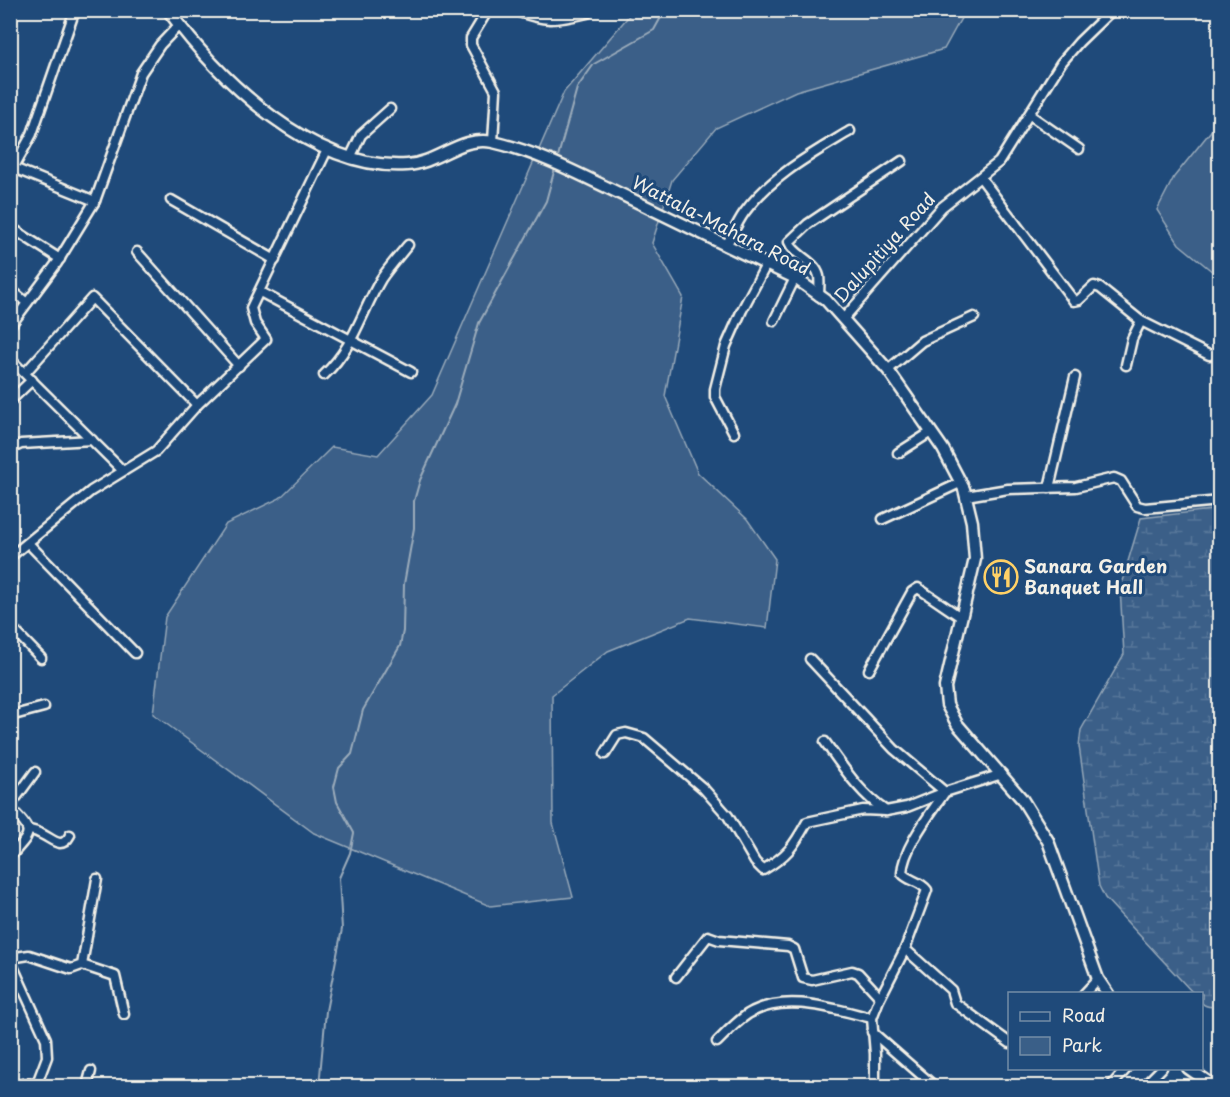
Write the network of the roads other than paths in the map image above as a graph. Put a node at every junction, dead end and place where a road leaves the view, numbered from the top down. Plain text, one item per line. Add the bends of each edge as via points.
1 (75, 10) edge
2 (168, 10) edge
3 (473, 10) edge
4 (513, 10) edge
5 (1112, 10) edge
6 (587, 13) dead end
7 (485, 14) edge
8 (179, 25) junction
9 (390, 109) dead end
10 (1030, 115) junction
11 (850, 131) dead end
12 (493, 142) junction
13 (1079, 149) dead end
14 (327, 150) junction
15 (350, 158) junction
16 (902, 161) dead end
17 (12, 170) edge
18 (981, 178) junction
19 (171, 200) dead end
20 (95, 201) junction
21 (10, 227) edge
22 (408, 245) dead end
23 (726, 246) junction
24 (137, 252) dead end
25 (60, 259) junction
26 (275, 260) junction
27 (766, 265) junction
28 (795, 278) junction
29 (10, 290) edge
30 (260, 292) junction
31 (819, 296) junction
32 (27, 303) junction
33 (974, 317) dead end
34 (844, 318) junction
35 (774, 321) dead end
36 (1141, 321) junction
37 (10, 326) edge
38 (352, 340) junction
39 (1220, 353) edge
40 (10, 359) edge
41 (1126, 364) dead end
42 (238, 366) junction
43 (888, 370) junction
44 (411, 372) dead end
45 (324, 375) dead end
46 (28, 377) junction
47 (1075, 377) dead end
48 (10, 401) edge
49 (197, 405) junction
50 (931, 432) junction
51 (734, 433) dead end
52 (92, 440) junction
53 (10, 449) edge
54 (898, 453) dead end
55 (123, 471) junction
56 (960, 483) junction
57 (1049, 488) junction
58 (966, 496) junction
59 (1220, 501) edge
60 (883, 519) dead end
61 (28, 543) junction
62 (10, 557) edge
63 (962, 618) junction
64 (10, 626) edge
65 (135, 653) dead end
66 (41, 658) dead end
67 (810, 658) dead end
68 (869, 670) dead end
69 (44, 707) dead end
70 (10, 716) edge
71 (825, 742) dead end
72 (605, 754) dead end
73 (35, 772) dead end
74 (1002, 774) junction
75 (945, 792) junction
76 (886, 811) junction
77 (29, 830) junction
78 (70, 835) dead end
79 (10, 857) edge
80 (97, 879) dead end
81 (905, 949) junction
82 (10, 959) edge
83 (82, 966) junction
84 (676, 977) dead end
85 (1098, 979) junction
86 (1084, 992) edge
87 (1107, 992) edge
88 (880, 997) junction
89 (124, 1014) dead end
90 (872, 1018) junction
91 (872, 1032) junction
92 (1008, 1041) edge
93 (717, 1042) dead end
94 (1125, 1070) edge
95 (1160, 1070) edge
96 (1191, 1070) edge
97 (91, 1071) dead end
98 (37, 1084) edge
99 (10, 1086) edge
100 (87, 1086) edge
101 (875, 1086) edge
102 (934, 1086) edge
103 (1111, 1086) edge
104 (1144, 1086) edge
105 (1214, 1086) edge

1 - 17 street via 32,134
2 - 8 main road, Wattala-Mahara Road
3 - 7 street
4 - 6 street via 537,19 559,20
5 - 10 street, Dalupitiya Road via 1061,63
7 - 12 street via 471,45 496,91
8 - 14 main road, Wattala-Mahara Road via 205,56 283,126
8 - 20 street via 141,73
9 - 15 street via 361,135
10 - 13 street
10 - 18 street, Dalupitiya Road via 999,162
11 - 23 street via 778,177 744,213
12 - 15 main road, Wattala-Mahara Road via 474,140 433,159 407,165
12 - 23 main road, Wattala-Mahara Road via 576,172
14 - 15 main road, Wattala-Mahara Road
14 - 26 street
16 - 31 street via 808,224 789,242 819,274
17 - 20 street
18 - 34 street, Dalupitiya Road via 942,207
18 - 36 street via 1074,301 1094,286
19 - 26 street
20 - 25 street
21 - 25 street
22 - 38 street via 382,278
23 - 27 main road, Wattala-Mahara Road
24 - 42 street
25 - 32 street
26 - 30 street
27 - 28 main road, Wattala-Mahara Road
27 - 51 street via 726,346 715,388 715,398
28 - 31 main road, Wattala-Mahara Road
28 - 35 street
29 - 32 street
30 - 38 street
30 - 42 street via 251,308 266,339
31 - 34 main road, Wattala-Mahara Road
32 - 37 street
33 - 43 street via 922,341
34 - 43 main road, Wattala-Mahara Road
36 - 39 street via 1209,355
36 - 41 street
38 - 44 street
38 - 45 street
40 - 46 street
42 - 49 street
43 - 50 main road, Wattala-Mahara Road
46 - 48 street
46 - 49 street via 92,298
46 - 52 street
47 - 57 street
49 - 55 street via 156,451
50 - 54 street
50 - 56 main road, Wattala-Mahara Road
52 - 53 street via 21,444
52 - 55 street
55 - 61 street via 91,491
56 - 58 main road, Wattala-Mahara Road
56 - 60 street
57 - 58 street
57 - 59 street via 1076,487 1114,478 1121,481 1137,506 1146,508
58 - 63 main road, Wattala-Mahara Road via 975,559
61 - 62 street
61 - 65 street
63 - 68 street via 918,588 912,592
63 - 74 main road, Wattala-Mahara Road via 945,687 947,705 957,724
64 - 66 street
67 - 75 street via 894,749
69 - 70 street
71 - 76 street via 850,777
72 - 76 street via 616,735 626,733 644,738 704,789 728,816 763,870 792,848 807,822 863,810
73 - 77 street via 13,802 12,810
74 - 75 street
74 - 85 main road, Wattala-Mahara Road via 1048,841
75 - 76 street
75 - 81 street via 902,866 905,877 927,890
77 - 78 street via 54,842 63,842
77 - 79 street
80 - 83 street
81 - 88 street
81 - 92 street via 951,990 955,1003
82 - 83 street via 30,956 72,969
82 - 98 street via 46,1039 46,1057
83 - 89 street via 116,976
84 - 88 street via 708,936 788,946 794,949 803,978 812,980 852,971
85 - 86 street
85 - 87 main road, Wattala-Mahara Road
88 - 90 street
90 - 91 street
90 - 93 street via 812,1003 781,1004 751,1012
91 - 101 street
91 - 102 street
94 - 103 street
95 - 104 street
96 - 105 main road
97 - 100 street
98 - 99 street

